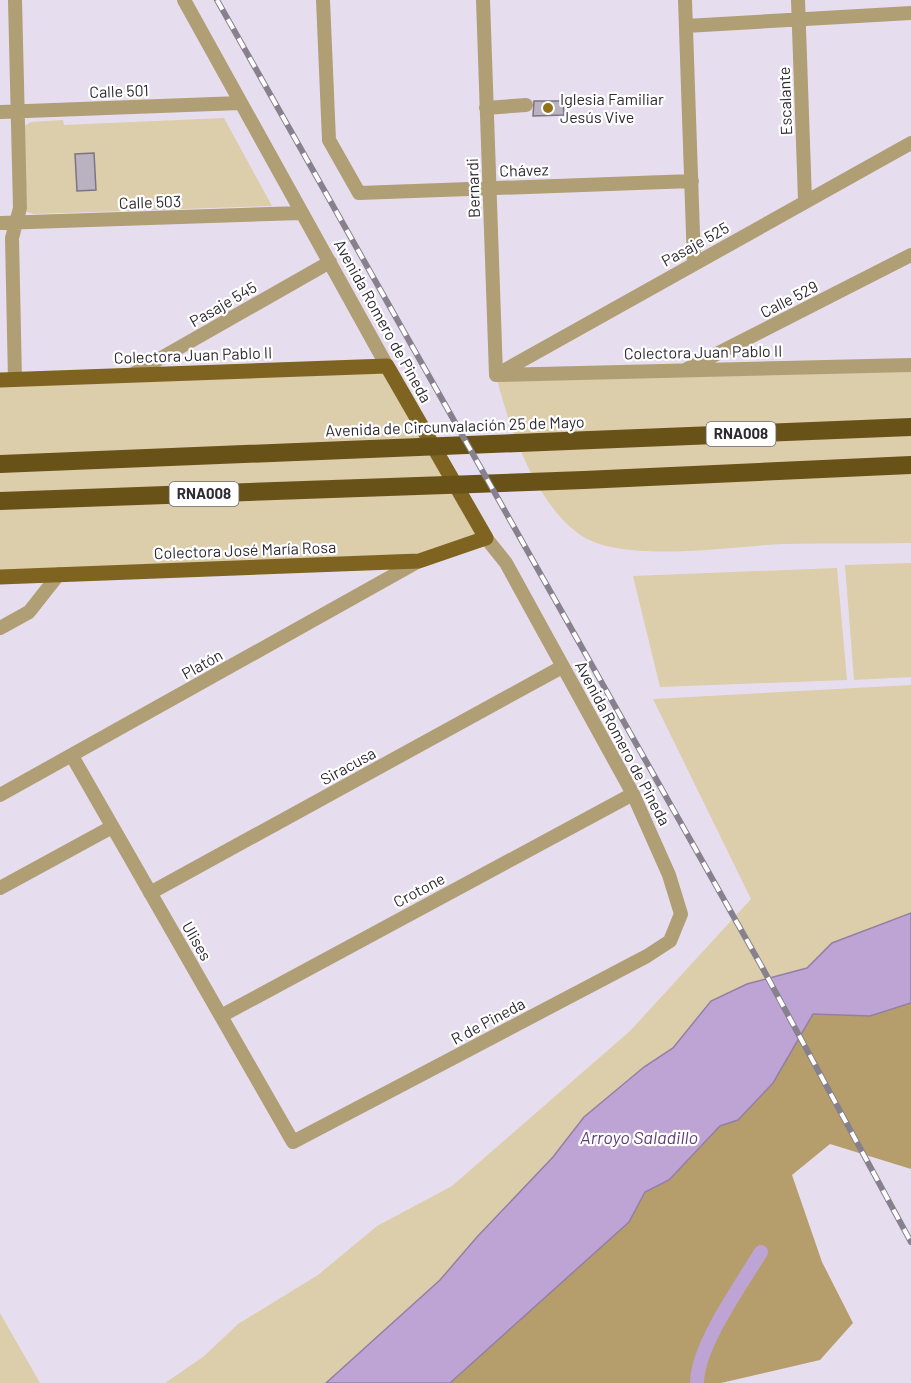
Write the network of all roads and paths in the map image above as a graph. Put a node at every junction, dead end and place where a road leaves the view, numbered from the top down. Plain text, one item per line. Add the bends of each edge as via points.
1 (15, 0) edge
2 (184, 0) edge
3 (323, 0) edge
4 (483, 0) edge
5 (686, 0) edge
6 (798, 0) edge
7 (906, 9) edge
8 (799, 19) junction
9 (686, 26) junction
10 (240, 103) junction
11 (526, 105) dead end
12 (486, 108) junction
13 (17, 111) junction
14 (0, 112) edge
15 (911, 142) edge
16 (692, 181) junction
17 (489, 188) junction
18 (805, 200) junction
19 (301, 213) junction
20 (0, 223) edge
21 (17, 223) junction
22 (911, 255) edge
23 (330, 262) junction
24 (694, 263) junction
25 (911, 365) edge
26 (387, 366) junction
27 (682, 371) junction
28 (133, 374) junction
29 (496, 375) junction
30 (8, 380) edge
31 (911, 427) edge
32 (0, 456) edge
33 (116, 460) junction
34 (0, 464) edge
35 (911, 465) edge
36 (0, 501) edge
37 (486, 538) junction
38 (419, 561) junction
39 (59, 574) junction
40 (0, 577) edge
41 (0, 628) edge
42 (562, 667) junction
43 (72, 756) junction
44 (633, 794) junction
45 (0, 795) edge
46 (112, 827) junction
47 (0, 888) edge
48 (150, 893) junction
49 (681, 914) joint
50 (221, 1016) junction
51 (293, 1142) joint

1 - 13 street
2 - 10 street, Avenida Romero de Pineda
3 - 17 street, Chávez via 329,140 359,193
4 - 12 street, Bernardi
5 - 9 street
6 - 8 street, Escalante
7 - 8 street
8 - 9 street
8 - 18 street, Escalante
9 - 16 street
10 - 13 street, Calle 501
10 - 19 street, Avenida Romero de Pineda
11 - 12 street
12 - 17 street, Bernardi
13 - 14 street, Calle 501
13 - 21 street
15 - 18 street, Pasaje 525
16 - 17 street, Chávez
16 - 24 street
17 - 29 street, Bernardi
18 - 24 street, Pasaje 525
19 - 21 street, Calle 503
19 - 23 street, Avenida Romero de Pineda
20 - 21 street, Calle 503
21 - 30 street via 12,238
22 - 27 street, Calle 529
23 - 26 street, Avenida Romero de Pineda
23 - 28 street, Pasaje 545
24 - 29 street, Pasaje 525
25 - 27 street, Colectora Juan Pablo II
26 - 28 main road, Colectora Juan Pablo II
26 - 37 main road, Avenida Romero de Pineda
27 - 29 street, Colectora Juan Pablo II
28 - 30 main road, Colectora Juan Pablo II
31 - 33 highway, Avenida de Circunvalación 25 de Mayo / RNA008
32 - 33 highway, RNA008
33 - 34 highway, Avenida de Circunvalación 25 de Mayo / RNA008
35 - 36 highway, RNA008
37 - 38 main road, Colectora José María Rosa
37 - 42 street, Avenida Romero de Pineda via 506,563
38 - 39 main road, Colectora José María Rosa
38 - 43 street, Platón
39 - 40 main road, Colectora José María Rosa
39 - 41 street via 30,612
42 - 44 street, Avenida Romero de Pineda
42 - 48 street, Siracusa
43 - 45 street, Platón
43 - 46 street, Ulises
44 - 49 street, Avenida Romero de Pineda via 669,875
44 - 50 street, Crotone
46 - 47 street
46 - 48 street, Ulises
48 - 50 street, Ulises
49 - 51 street, R de Pineda via 670,941 647,956
50 - 51 street, Ulises

